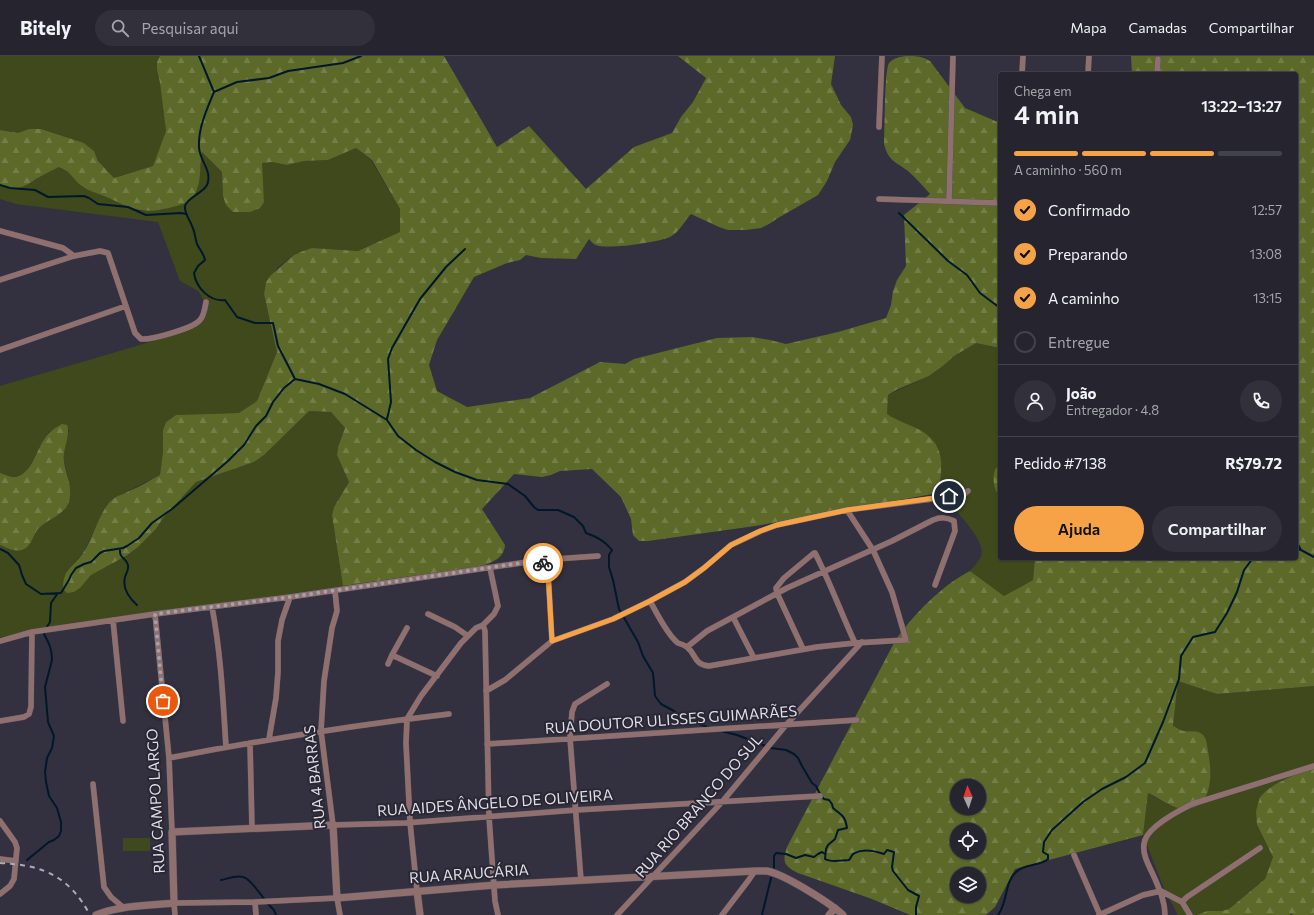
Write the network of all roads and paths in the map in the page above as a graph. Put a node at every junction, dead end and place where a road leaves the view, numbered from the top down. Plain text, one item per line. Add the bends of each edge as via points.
1 (882, 56) edge
2 (953, 56) edge
3 (1023, 56) edge
4 (1089, 56) edge
5 (1158, 58) dead end
6 (1022, 72) edge
7 (1088, 72) edge
8 (1157, 72) edge
9 (879, 127) dead end
10 (879, 199) dead end
11 (949, 201) junction
12 (998, 203) edge
13 (0, 230) edge
14 (74, 256) junction
15 (0, 280) edge
16 (206, 302) dead end
17 (126, 306) junction
18 (0, 350) edge
19 (968, 490) dead end
20 (847, 510) junction
21 (873, 550) junction
22 (598, 556) dead end
23 (541, 560) junction
24 (490, 568) junction
25 (824, 571) junction
26 (935, 585) dead end
27 (335, 591) junction
28 (777, 593) junction
29 (290, 597) junction
30 (650, 601) junction
31 (212, 607) junction
32 (155, 614) junction
33 (428, 614) dead end
34 (733, 617) junction
35 (113, 620) junction
36 (483, 625) junction
37 (407, 628) dead end
38 (32, 632) junction
39 (468, 636) junction
40 (0, 641) edge
41 (552, 641) junction
42 (855, 642) junction
43 (862, 642) junction
44 (686, 647) junction
45 (804, 649) junction
46 (392, 655) junction
47 (754, 658) junction
48 (388, 664) dead end
49 (437, 676) junction
50 (607, 684) dead end
51 (486, 691) junction
52 (449, 714) dead end
53 (407, 719) junction
54 (857, 720) dead end
55 (0, 721) edge
56 (123, 721) dead end
57 (786, 725) junction
58 (321, 731) junction
59 (570, 738) junction
60 (269, 739) junction
61 (250, 743) junction
62 (487, 744) junction
63 (226, 747) junction
64 (169, 758) junction
65 (1314, 766) edge
66 (93, 784) dead end
67 (820, 796) dead end
68 (722, 802) junction
69 (576, 810) junction
70 (489, 817) junction
71 (0, 821) edge
72 (410, 822) junction
73 (333, 825) junction
74 (252, 828) junction
75 (172, 832) junction
76 (1260, 848) dead end
77 (1074, 855) dead end
78 (0, 859) edge
79 (16, 861) junction
80 (754, 871) junction
81 (654, 875) junction
82 (581, 880) junction
83 (495, 885) junction
84 (417, 891) junction
85 (1161, 891) junction
86 (0, 894) edge
87 (337, 898) junction
88 (255, 902) junction
89 (1182, 902) junction
90 (174, 904) junction
91 (124, 908) junction
92 (835, 908) junction
93 (103, 913) edge
94 (96, 915) edge
95 (175, 915) edge
96 (256, 915) edge
97 (340, 915) edge
98 (420, 915) edge
99 (498, 915) edge
100 (618, 915) edge
101 (722, 915) edge
102 (829, 915) edge
103 (843, 915) edge
104 (1100, 915) edge
105 (1165, 915) edge
106 (1190, 915) edge

1 - 9 street
2 - 11 street
3 - 6 street
4 - 7 street
5 - 8 street
10 - 11 street
11 - 12 street
13 - 14 street via 63,248
14 - 15 street
14 - 17 street via 100,251 108,253
16 - 17 street via 201,320 194,325 149,340 141,339 135,333
17 - 18 street
19 - 20 street via 963,494
20 - 21 street
20 - 30 street via 760,531 731,545 692,577
21 - 25 street
21 - 26 street via 933,520 948,518 954,521 955,531
21 - 43 street via 892,592 906,640
22 - 23 street
23 - 24 street
23 - 41 street via 548,571
24 - 27 street
24 - 36 street via 498,606
25 - 28 street
25 - 28 street via 816,553 812,554 784,578 776,588
25 - 42 street
27 - 29 street
27 - 58 street, RUA 4 BARRAS via 337,611 324,681
28 - 34 street
28 - 45 street
29 - 31 street
29 - 60 street via 278,642 276,698
30 - 41 street via 613,619
30 - 44 street via 659,618 678,642
31 - 32 street
31 - 63 street via 218,638
32 - 35 street
32 - 64 street, RUA CAMPO LARGO
33 - 39 street
34 - 44 street via 707,631
34 - 47 street
35 - 38 street
35 - 56 street
36 - 39 street
36 - 51 street
37 - 46 street
38 - 40 street
38 - 55 street via 29,714
39 - 49 street
41 - 51 street via 505,680
42 - 43 street
42 - 45 street
43 - 57 street, RUA RIO BRANCO DO SUL
44 - 47 street via 702,665
45 - 47 street
46 - 48 street
46 - 49 street
49 - 53 street
50 - 59 street via 576,704 572,712
51 - 62 street
52 - 53 street
53 - 58 street
53 - 72 street
54 - 57 street, RUA DOUTOR ULISSES GUIMARÃES
57 - 59 street, RUA DOUTOR ULISSES GUIMARÃES
57 - 68 street, RUA RIO BRANCO DO SUL
58 - 60 street
58 - 73 street, RUA 4 BARRAS
59 - 62 street, RUA DOUTOR ULISSES GUIMARÃES
59 - 69 street
60 - 61 street
61 - 63 street
61 - 74 street
62 - 70 street
63 - 64 street
64 - 75 street, RUA CAMPO LARGO
65 - 85 street via 1203,800 1175,812 1152,830 1145,838 1144,855
66 - 91 street via 104,887
67 - 68 street, RUA AIDES ÂNGELO DE OLIVEIRA
68 - 69 street, RUA AIDES ÂNGELO DE OLIVEIRA
68 - 81 street, RUA RIO BRANCO DO SUL
69 - 70 street, RUA AIDES ÂNGELO DE OLIVEIRA
69 - 82 street
70 - 72 street, RUA AIDES ÂNGELO DE OLIVEIRA
70 - 83 street
71 - 79 street via 15,842
72 - 73 street, RUA AIDES ÂNGELO DE OLIVEIRA
72 - 84 street
73 - 74 street, RUA AIDES ÂNGELO DE OLIVEIRA
73 - 87 street, RUA 4 BARRAS
74 - 75 street, RUA AIDES ÂNGELO DE OLIVEIRA
75 - 90 street, RUA CAMPO LARGO
76 - 89 street
77 - 104 street
78 - 79 street
79 - 86 street via 14,879
80 - 81 street, RUA ARAUCÁRIA
80 - 92 street, RUA ARAUCÁRIA via 768,871 795,883
80 - 101 street
81 - 82 street, RUA ARAUCÁRIA
81 - 100 street, RUA RIO BRANCO DO SUL
82 - 83 street, RUA ARAUCÁRIA
83 - 84 street, RUA ARAUCÁRIA
83 - 99 street
84 - 87 street, RUA ARAUCÁRIA
84 - 98 street
85 - 89 street
85 - 104 street via 1143,895
85 - 105 street
87 - 88 street, RUA ARAUCÁRIA
87 - 97 street, RUA 4 BARRAS
88 - 90 street, RUA ARAUCÁRIA
88 - 96 street
89 - 106 street
90 - 91 street, RUA ARAUCÁRIA
90 - 95 street, RUA CAMPO LARGO
91 - 93 street, RUA ARAUCÁRIA
92 - 102 street
92 - 103 street, RUA ARAUCÁRIA
93 - 94 street, RUA ARAUCÁRIA

